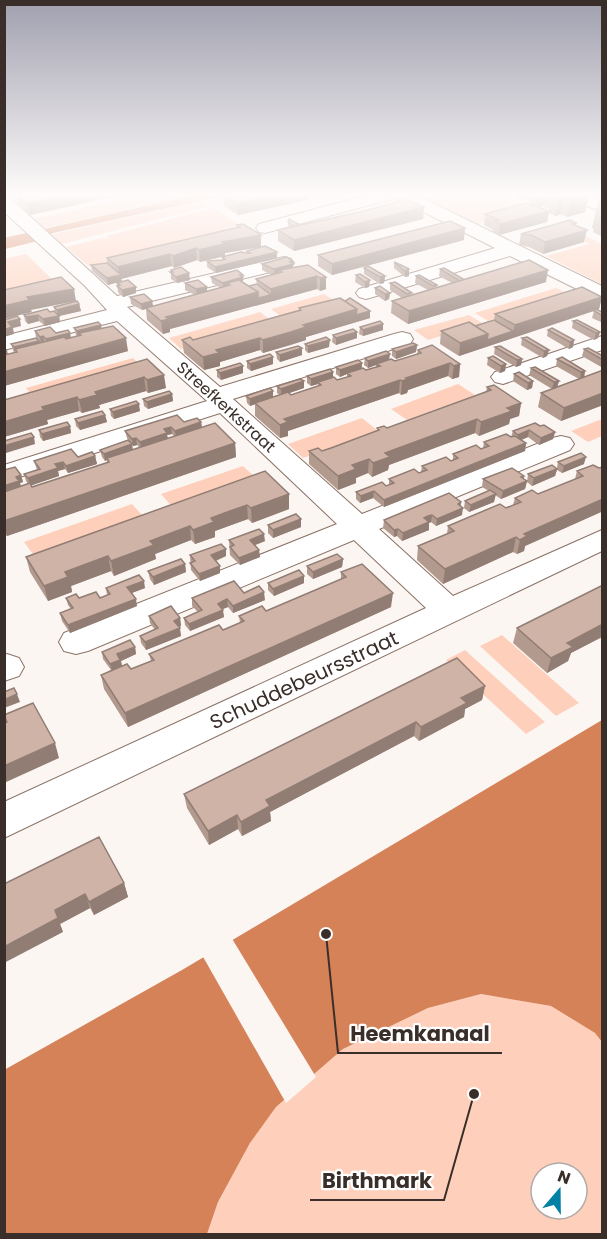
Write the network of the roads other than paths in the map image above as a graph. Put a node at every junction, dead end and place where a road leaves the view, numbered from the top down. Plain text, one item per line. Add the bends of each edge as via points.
1 (58, 251) edge
2 (506, 251) edge
3 (516, 251) edge
4 (284, 262) edge
5 (366, 293) dead end
6 (603, 294) edge
7 (117, 308) junction
8 (402, 339) dead end
9 (4, 343) edge
10 (603, 343) edge
11 (503, 377) dead end
12 (220, 400) junction
13 (561, 444) dead end
14 (4, 474) edge
15 (358, 527) junction
16 (603, 539) edge
17 (449, 611) junction
18 (76, 642) dead end
19 (4, 821) edge

1 - 7 street, Streefkerkstraat
2 - 5 street
3 - 6 street
4 - 7 street
7 - 9 street
7 - 12 street, Streefkerkstraat
8 - 12 street
10 - 11 street
12 - 14 street
12 - 15 street, Streefkerkstraat
13 - 15 street
15 - 17 street, Streefkerkstraat
15 - 18 street
16 - 17 street, Schuddebeursstraat
17 - 19 street, Schuddebeursstraat

